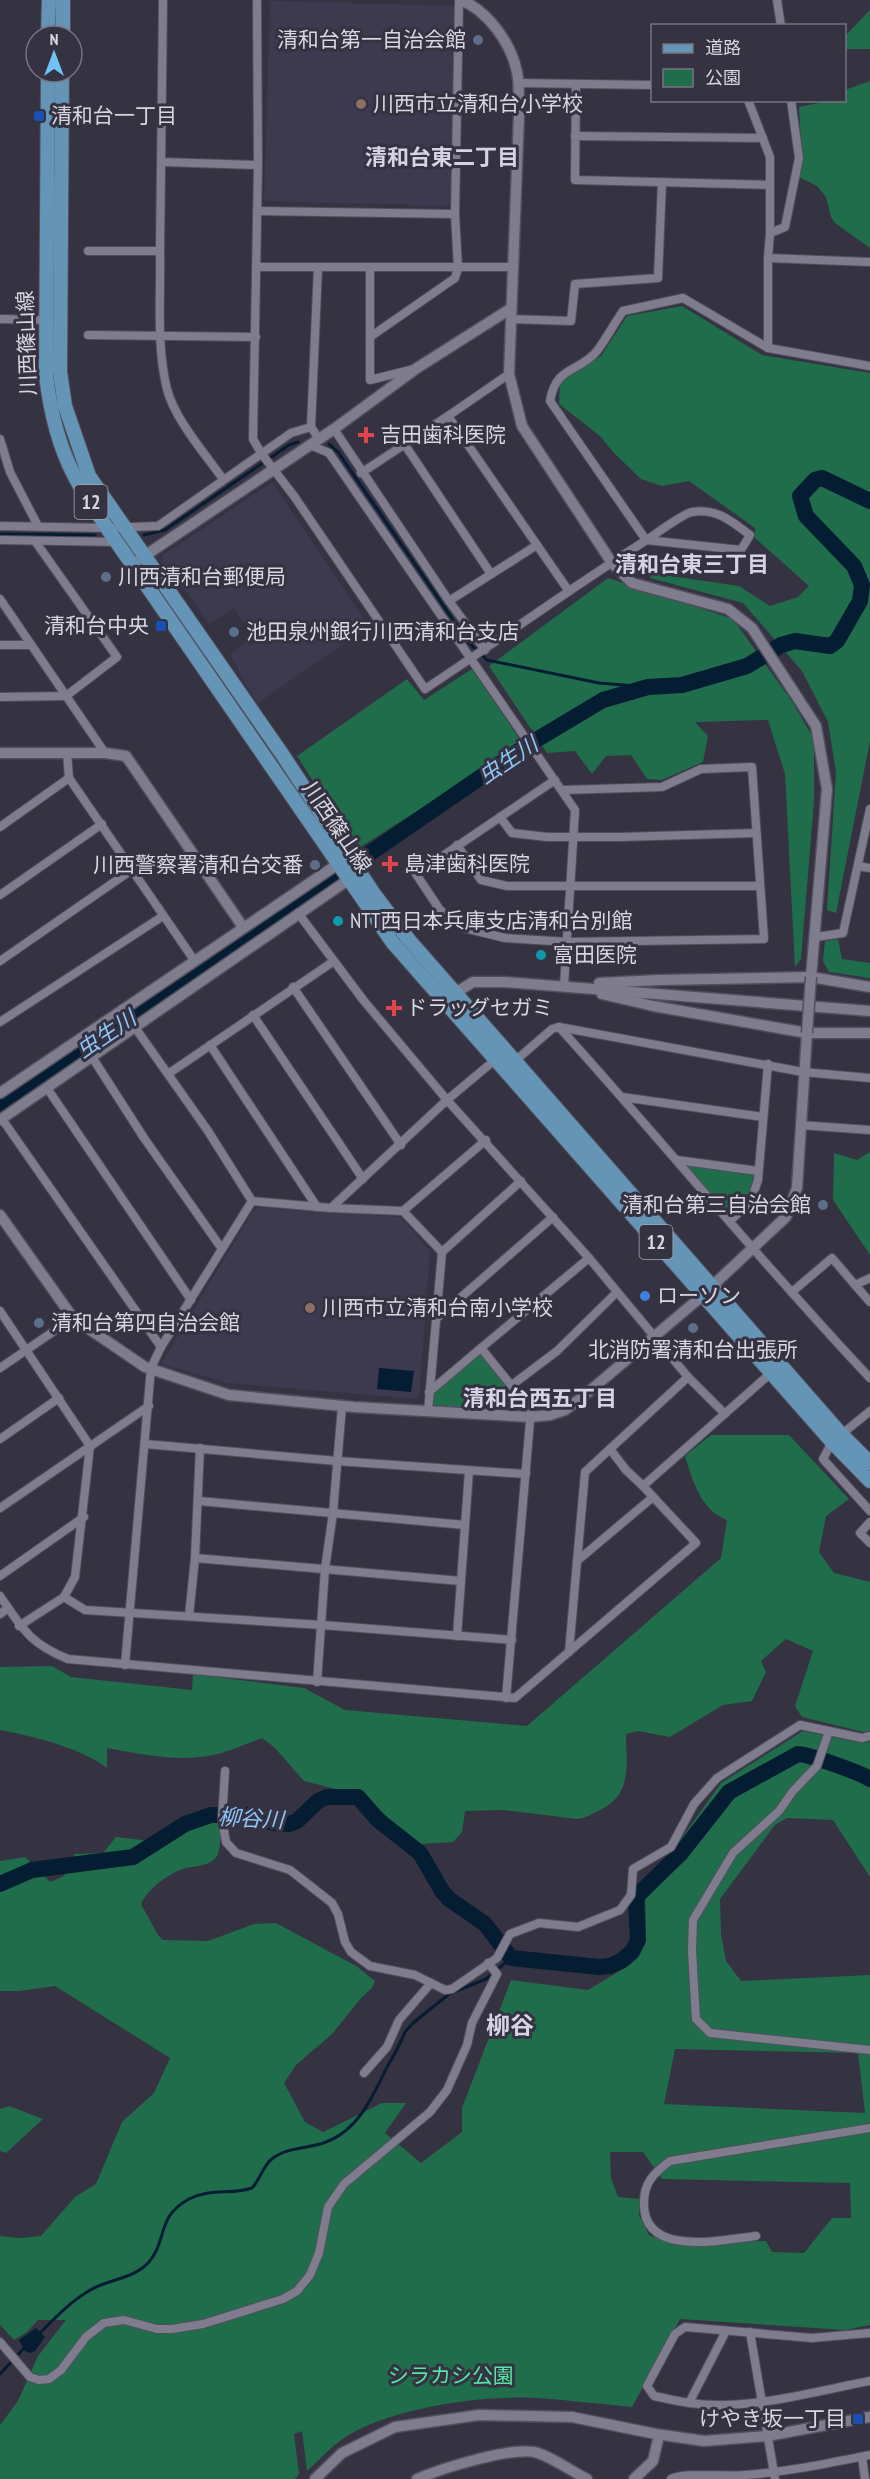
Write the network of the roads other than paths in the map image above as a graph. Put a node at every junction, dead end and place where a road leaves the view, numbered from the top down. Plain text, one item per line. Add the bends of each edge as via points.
1 (49, 0) edge
2 (63, 0) edge
3 (163, 0) edge
4 (257, 0) edge
5 (460, 0) edge
6 (778, 2) edge
7 (48, 24) edge
8 (63, 24) edge
9 (781, 24) edge
10 (518, 83) junction
11 (48, 84) edge
12 (62, 84) edge
13 (576, 84) junction
14 (651, 85) edge
15 (749, 102) edge
16 (791, 102) edge
17 (575, 136) junction
18 (763, 138) junction
19 (162, 162) junction
20 (258, 165) junction
21 (662, 182) junction
22 (770, 185) junction
23 (257, 211) junction
24 (455, 214) junction
25 (770, 233) junction
26 (88, 251) dead end
27 (160, 251) junction
28 (768, 258) junction
29 (870, 262) edge
30 (256, 267) junction
31 (318, 267) junction
32 (370, 267) junction
33 (514, 267) junction
34 (458, 268) junction
35 (510, 314) junction
36 (0, 319) edge
37 (45, 320) junction
38 (88, 335) dead end
39 (162, 337) junction
40 (256, 337) junction
41 (370, 337) junction
42 (768, 348) junction
43 (870, 366) edge
44 (417, 368) junction
45 (509, 374) junction
46 (448, 416) junction
47 (310, 427) junction
48 (334, 429) junction
49 (0, 439) edge
50 (314, 442) junction
51 (405, 445) junction
52 (262, 454) junction
53 (272, 468) junction
54 (5, 472) edge
55 (361, 473) junction
56 (223, 479) junction
57 (0, 526) edge
58 (38, 526) junction
59 (107, 528) junction
60 (124, 528) junction
61 (0, 540) edge
62 (646, 540) junction
63 (35, 541) junction
64 (117, 542) junction
65 (134, 542) junction
66 (537, 545) junction
67 (139, 560) junction
68 (612, 562) junction
69 (491, 574) junction
70 (568, 590) junction
71 (0, 599) edge
72 (449, 601) junction
73 (0, 645) edge
74 (31, 645) junction
75 (478, 654) junction
76 (66, 696) junction
77 (0, 697) edge
78 (0, 753) edge
79 (67, 753) junction
80 (105, 753) junction
81 (69, 778) junction
82 (555, 780) junction
83 (563, 790) junction
84 (870, 809) edge
85 (0, 817) edge
86 (15, 817) junction
87 (500, 817) junction
88 (102, 825) junction
89 (0, 827) edge
90 (756, 833) junction
91 (573, 837) junction
92 (457, 845) junction
93 (344, 860) junction
94 (858, 866) junction
95 (870, 868) edge
96 (133, 869) junction
97 (348, 880) junction
98 (760, 886) junction
99 (571, 888) junction
100 (0, 895) edge
101 (298, 913) junction
102 (163, 916) junction
103 (243, 927) junction
104 (816, 937) junction
105 (568, 942) junction
106 (194, 960) junction
107 (0, 961) edge
108 (334, 961) junction
109 (811, 977) junction
110 (567, 986) junction
111 (293, 987) junction
112 (870, 987) edge
113 (449, 996) junction
114 (122, 1009) junction
115 (870, 1011) edge
116 (253, 1015) junction
117 (0, 1021) edge
118 (135, 1028) junction
119 (559, 1028) junction
120 (807, 1033) junction
121 (870, 1033) edge
122 (210, 1045) junction
123 (92, 1057) junction
124 (496, 1059) junction
125 (516, 1061) junction
126 (768, 1064) junction
127 (803, 1072) junction
128 (168, 1074) junction
129 (870, 1078) edge
130 (47, 1088) junction
131 (0, 1093) edge
132 (622, 1097) junction
133 (447, 1100) junction
134 (763, 1117) junction
135 (1, 1119) edge
136 (800, 1125) junction
137 (870, 1130) edge
138 (486, 1140) junction
139 (401, 1145) junction
140 (677, 1160) junction
141 (759, 1171) junction
142 (363, 1179) junction
143 (521, 1181) junction
144 (252, 1201) junction
145 (317, 1207) junction
146 (332, 1208) junction
147 (404, 1211) junction
148 (0, 1215) edge
149 (553, 1217) junction
150 (730, 1221) junction
151 (222, 1249) junction
152 (753, 1249) junction
153 (442, 1252) junction
154 (589, 1258) junction
155 (870, 1278) edge
156 (855, 1285) junction
157 (707, 1291) junction
158 (792, 1292) junction
159 (616, 1293) junction
160 (191, 1300) junction
161 (870, 1302) edge
162 (0, 1311) edge
163 (73, 1318) junction
164 (436, 1319) junction
165 (653, 1336) junction
166 (161, 1347) junction
167 (481, 1348) junction
168 (26, 1350) junction
169 (0, 1368) edge
170 (152, 1368) junction
171 (771, 1373) junction
172 (688, 1377) junction
173 (870, 1378) edge
174 (512, 1385) junction
175 (429, 1392) junction
176 (59, 1398) junction
177 (148, 1406) junction
178 (342, 1406) junction
179 (870, 1411) edge
180 (428, 1412) junction
181 (725, 1414) junction
182 (530, 1417) junction
183 (837, 1438) junction
184 (0, 1439) edge
185 (145, 1444) junction
186 (90, 1446) junction
187 (200, 1448) junction
188 (610, 1449) junction
189 (337, 1461) junction
190 (870, 1463) edge
191 (469, 1471) junction
192 (526, 1474) junction
193 (870, 1481) edge
194 (643, 1486) junction
195 (653, 1497) junction
196 (199, 1500) junction
197 (0, 1508) edge
198 (870, 1511) edge
199 (333, 1513) junction
200 (84, 1517) junction
201 (870, 1522) edge
202 (465, 1525) junction
203 (870, 1543) edge
204 (195, 1558) junction
205 (577, 1561) junction
206 (325, 1569) junction
207 (0, 1576) edge
208 (461, 1581) junction
209 (0, 1596) edge
210 (64, 1597) junction
211 (8, 1608) junction
212 (130, 1612) junction
213 (0, 1614) edge
214 (189, 1616) junction
215 (322, 1624) junction
216 (19, 1626) junction
217 (458, 1636) junction
218 (512, 1640) junction
219 (569, 1652) junction
220 (125, 1665) junction
221 (317, 1682) junction
222 (506, 1698) junction
223 (829, 1733) junction
224 (870, 1736) edge
225 (225, 1771) dead end
226 (492, 1968) junction
227 (431, 1983) junction
228 (870, 2050) edge
229 (364, 2073) dead end
230 (870, 2128) edge
231 (756, 2236) dead end
232 (726, 2331) junction
233 (750, 2332) junction
234 (870, 2333) edge
235 (0, 2342) edge
236 (870, 2381) edge
237 (760, 2401) junction
238 (689, 2403) junction
239 (870, 2417) edge
240 (659, 2435) junction
241 (766, 2436) junction
242 (866, 2456) edge
243 (774, 2475) edge
244 (315, 2479) edge
245 (417, 2479) edge
246 (587, 2479) edge
247 (634, 2479) edge
248 (671, 2479) edge
249 (865, 2479) edge

1 - 7 main road
2 - 8 main road
3 - 19 street
4 - 20 street
5 - 10 street via 471,4 502,35 518,72
5 - 24 street
6 - 9 street
10 - 13 street
10 - 33 street
11 - 37 main road, 川西篠山線 / 12
12 - 60 main road, 川西篠山線 / 12 via 59,336 65,406 89,476
13 - 14 street
13 - 17 street
15 - 18 street
16 - 25 street via 800,158 785,227
17 - 18 street
17 - 21 street via 575,180
18 - 22 street via 770,157
19 - 20 street
19 - 27 street
20 - 23 street
21 - 22 street
21 - 35 street via 658,278 575,284 571,321
22 - 25 street
23 - 24 street
23 - 30 street
24 - 34 street
25 - 28 street
26 - 27 street
27 - 39 street
28 - 29 street
28 - 42 street
30 - 31 street
30 - 40 street
31 - 32 street
31 - 47 street
32 - 34 street
32 - 41 street
33 - 34 street
33 - 35 street
34 - 41 street via 455,278
35 - 44 street
35 - 45 street
36 - 37 street
37 - 59 main road, 川西篠山線 / 12 via 46,375 59,439 75,477
38 - 39 street
39 - 40 street
39 - 56 street via 167,391 186,427
40 - 52 street via 253,439
41 - 44 street via 370,380
42 - 43 street
42 - 62 street via 683,298 623,311 596,353 561,376 553,386 550,400
44 - 48 street
45 - 46 street
45 - 68 street via 522,426
46 - 51 street
46 - 66 street
47 - 50 street
47 - 52 street via 291,433
48 - 50 street
48 - 55 street
49 - 54 street
50 - 53 street
50 - 75 street via 329,453
51 - 55 street
51 - 69 street
52 - 53 street
52 - 56 street
53 - 67 street
53 - 75 street via 425,689
54 - 58 street
55 - 72 street
56 - 60 street via 158,526
57 - 58 street
58 - 59 street
59 - 60 street
59 - 64 main road, 川西篠山線 / 12
60 - 65 main road, 川西篠山線 / 12
61 - 63 street
62 - 62 street via 741,550 750,535 720,513 691,512
62 - 68 street
63 - 64 street
63 - 76 street via 117,657
64 - 65 street
64 - 67 main road, 川西篠山線 / 12
65 - 67 main road, 川西篠山線 / 12
66 - 69 street
66 - 70 street
67 - 93 main road, 川西篠山線 / 12
68 - 70 street
68 - 104 street via 632,583 728,609 752,628 816,726 827,789
69 - 72 street
70 - 75 street
71 - 74 street
72 - 75 street
73 - 74 street
74 - 76 street
75 - 82 street
76 - 77 street
76 - 80 street
78 - 79 street
79 - 80 street
79 - 81 street
80 - 103 street via 126,756
81 - 86 street
81 - 88 street
82 - 83 street
82 - 87 street
83 - 90 street via 662,787 701,769 752,767
83 - 91 street via 574,810
84 - 94 street
85 - 86 street
86 - 89 street
87 - 91 street via 512,833
87 - 92 street
88 - 96 street
88 - 100 street
90 - 91 street
90 - 98 street
91 - 99 street
92 - 99 street via 481,880 507,886
92 - 105 street via 416,874 440,910 464,928 505,938
93 - 97 main road, 川西篠山線 / 12
93 - 103 street
93 - 113 main road, 川西篠山線 / 12 via 361,873
94 - 95 street
94 - 104 street via 843,933
96 - 102 street
96 - 107 street
97 - 101 street
97 - 113 main road, 川西篠山線 / 12 via 393,943
98 - 99 street
98 - 105 street via 764,939
99 - 105 street
101 - 108 street
101 - 118 street
102 - 106 street
102 - 117 street
103 - 106 street
104 - 109 street
105 - 110 street
106 - 114 street
108 - 111 street
108 - 133 street
109 - 110 street
109 - 112 street
109 - 120 street, bridge
110 - 113 street via 473,982
110 - 115 street
110 - 120 street via 653,1006
111 - 116 street
111 - 139 street
113 - 124 main road, 川西篠山線 / 12
113 - 125 main road, 川西篠山線 / 12
114 - 118 street
114 - 131 street
116 - 122 street
116 - 142 street
118 - 123 street
118 - 128 street
119 - 125 street via 552,1029
119 - 126 street
119 - 132 street
120 - 121 street
120 - 127 street
122 - 128 street
122 - 145 street
123 - 130 street
123 - 151 street
124 - 133 street
124 - 157 main road, 川西篠山線 / 12
125 - 157 main road, 川西篠山線 / 12
126 - 127 street
126 - 134 street
127 - 129 street
127 - 136 street
128 - 144 street
130 - 135 street
130 - 160 street
132 - 134 street
132 - 140 street
133 - 138 street
133 - 139 street
134 - 141 street
135 - 166 street
136 - 137 street
136 - 152 street via 797,1188 786,1217
138 - 143 street
138 - 147 street
139 - 142 street
140 - 141 street
140 - 150 street
141 - 150 street via 751,1201
142 - 146 street
143 - 149 street
143 - 153 street
144 - 145 street
144 - 151 street
145 - 146 street
146 - 147 street
147 - 153 street
148 - 163 street
149 - 154 street
149 - 164 street
150 - 152 street
151 - 160 street
152 - 157 street
152 - 158 street
153 - 164 street
154 - 159 street
154 - 167 street
155 - 156 street
156 - 158 street via 832,1258
156 - 161 street
157 - 165 street
157 - 171 main road, 川西篠山線 / 12
157 - 183 main road, 川西篠山線 / 12
158 - 173 street
159 - 165 street
159 - 174 street via 557,1351
160 - 166 street
162 - 168 street
163 - 168 street
163 - 170 street
164 - 175 street
165 - 172 street
165 - 182 street via 565,1410
166 - 170 street
167 - 174 street
167 - 175 street
168 - 169 street
168 - 176 street
170 - 177 street
170 - 178 street via 229,1395
171 - 181 street
171 - 183 main road, 川西篠山線 / 12
172 - 181 street
172 - 188 street
174 - 182 street via 531,1410
175 - 180 street
176 - 184 street
176 - 186 street
177 - 185 street
177 - 186 street
178 - 180 street
178 - 189 street
179 - 183 street
180 - 182 street
181 - 194 street
182 - 192 street
183 - 190 main road, 川西篠山線 / 12
183 - 193 main road, 川西篠山線 / 12
183 - 198 street via 823,1459
185 - 187 street
185 - 212 street
186 - 197 street
186 - 200 street
187 - 189 street
187 - 196 street
188 - 194 street
188 - 205 street via 585,1472
189 - 191 street
189 - 199 street
191 - 192 street
191 - 202 street
192 - 218 street
194 - 195 street
195 - 205 street
195 - 219 street via 696,1544
196 - 199 street
196 - 204 street
199 - 202 street
199 - 206 street
200 - 207 street
200 - 210 street via 75,1577
201 - 203 street via 860,1533
202 - 208 street
204 - 206 street
204 - 214 street
205 - 219 street
206 - 208 street
206 - 215 street
208 - 217 street
209 - 211 street
210 - 212 street via 85,1610
210 - 216 street
211 - 213 street
211 - 216 street
212 - 214 street
212 - 220 street
214 - 215 street
215 - 217 street
215 - 221 street
216 - 220 street via 46,1650 68,1659
217 - 218 street
218 - 222 street
219 - 222 street via 516,1698
220 - 221 street
221 - 222 street
223 - 224 street
223 - 226 street via 800,1725 717,1778 694,1804 671,1847 633,1869 631,1895 620,1910 578,1927 539,1923 510,1934
223 - 228 street via 818,1766 779,1811 733,1853 693,1920 696,2019 710,2033
225 - 227 street via 222,1820 226,1842 236,1853 290,1870 332,1903 345,1942 370,1966 415,1974
226 - 227 street via 452,1989
226 - 235 street via 467,2045 447,2090 430,2112 344,2184 328,2207 319,2253 310,2275 297,2291 203,2324 157,2329 124,2320 104,2323 86,2337 61,2370 49,2379 30,2377
227 - 229 street via 399,2020 387,2047
230 - 231 street via 670,2161 652,2174 644,2199 645,2218 658,2234 684,2242
232 - 233 street
232 - 238 street
232 - 238 street via 685,2327 675,2334 647,2386 654,2396
233 - 234 street via 812,2338
233 - 237 street
236 - 237 street
237 - 238 street
237 - 241 street
239 - 241 street
240 - 241 street via 704,2441
240 - 244 street via 572,2416 479,2415 394,2427 342,2453
240 - 247 street via 653,2462
241 - 243 street
242 - 243 street
242 - 249 street
243 - 248 street via 680,2474
245 - 246 street via 520,2451 537,2452

